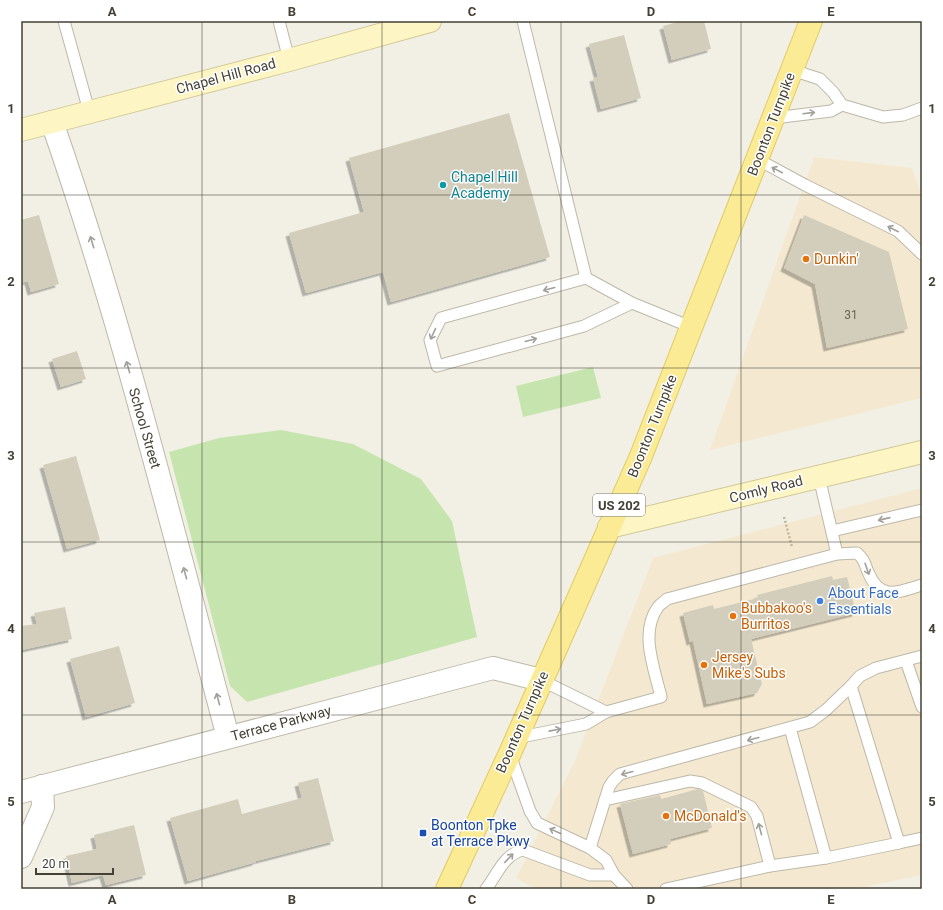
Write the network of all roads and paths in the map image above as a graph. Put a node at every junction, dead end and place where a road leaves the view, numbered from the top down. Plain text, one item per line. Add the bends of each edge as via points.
1 (64, 21) edge
2 (279, 21) edge
3 (430, 21) edge
4 (523, 21) edge
5 (812, 21) edge
6 (289, 60) junction
7 (792, 70) junction
8 (842, 105) junction
9 (922, 108) edge
10 (89, 111) junction
11 (774, 118) junction
12 (52, 122) junction
13 (21, 130) edge
14 (757, 160) junction
15 (922, 254) edge
16 (586, 278) junction
17 (632, 303) junction
18 (692, 327) junction
19 (922, 452) edge
20 (819, 477) junction
21 (922, 510) edge
22 (784, 517) dead end
23 (609, 527) junction
24 (832, 531) junction
25 (793, 550) dead end
26 (838, 554) junction
27 (922, 585) edge
28 (922, 656) edge
29 (906, 661) junction
30 (541, 680) junction
31 (851, 686) junction
32 (922, 707) edge
33 (606, 712) junction
34 (790, 728) junction
35 (228, 737) junction
36 (513, 745) junction
37 (42, 786) junction
38 (21, 792) edge
39 (605, 800) junction
40 (922, 838) edge
41 (899, 843) junction
42 (590, 848) junction
43 (21, 857) edge
44 (826, 858) junction
45 (770, 866) junction
46 (614, 875) junction
47 (447, 889) edge
48 (486, 889) edge
49 (627, 889) edge
50 (666, 889) edge

1 - 10 lane
2 - 6 lane
3 - 6 main road, Chapel Hill Road
4 - 16 lane
5 - 7 main road, Boonton Turnpike / US 202
6 - 10 main road, Chapel Hill Road
7 - 8 lane via 820,80
7 - 11 main road, Boonton Turnpike / US 202
8 - 9 lane via 883,117 903,115
11 -> 8 lane via 831,111
10 - 12 main road, Chapel Hill Road
11 - 14 main road, Boonton Turnpike / US 202
12 - 13 main road, Chapel Hill Road
35 -> 12 street, School Street via 111,306
15 -> 14 lane via 898,231
14 - 18 main road, Boonton Turnpike / US 202
16 - 17 lane
16 -> 17 lane via 441,318 430,340 437,366 584,326
17 - 18 lane
18 - 23 main road, Boonton Turnpike / US 202 via 641,456
19 - 20 main road, Comly Road
20 - 23 main road, Comly Road
20 - 24 lane
21 -> 24 lane
22 - 25 path
23 - 30 main road, Boonton Turnpike / US 202
24 - 26 lane
26 -> 27 lane via 857,553 864,560 875,585 882,591 893,593
26 - 33 lane via 667,599 658,607 649,631 649,646 661,697
28 - 29 lane
29 - 31 lane via 876,668 860,676
29 - 32 lane
30 - 33 lane
30 - 35 street, Terrace Parkway via 493,668
30 - 36 main road, Boonton Turnpike / US 202
31 - 34 lane via 810,722
31 - 41 lane
36 -> 33 lane via 586,724
34 -> 39 lane via 620,774 612,781
34 - 44 lane
35 - 37 street, Terrace Parkway
42 -> 36 lane via 537,823 530,811
36 - 47 main road, Boonton Turnpike / US 202
37 - 38 street, Terrace Parkway
37 - 43 street via 43,807
39 - 42 lane
45 -> 39 lane via 757,816 751,807 702,783 690,781
40 - 41 lane
41 - 44 lane
42 - 46 lane via 606,860
44 - 45 lane
45 - 50 lane
48 -> 46 lane via 514,852 523,850 590,875
46 - 49 lane

